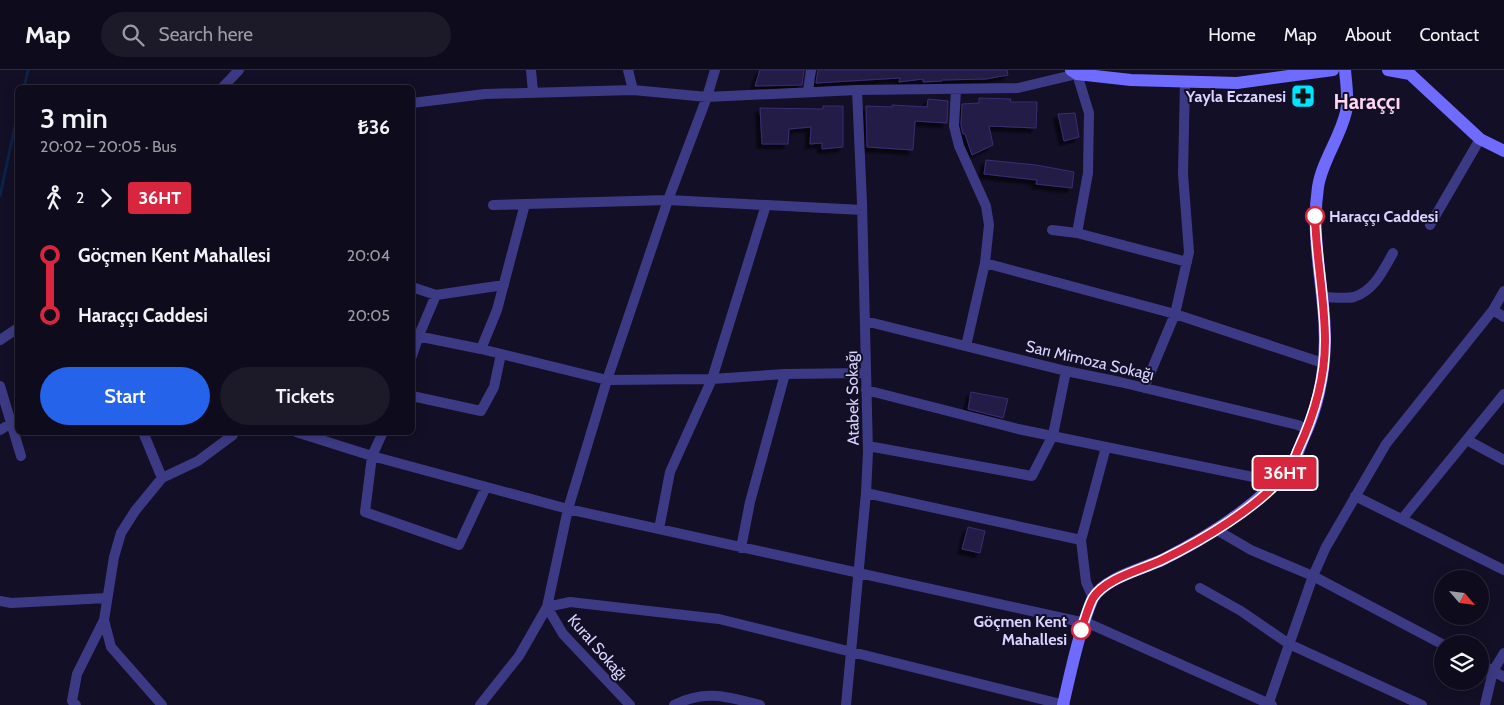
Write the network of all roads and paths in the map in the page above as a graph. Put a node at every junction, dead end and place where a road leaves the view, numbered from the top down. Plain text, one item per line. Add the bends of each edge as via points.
1 (239, 70) edge
2 (531, 70) edge
3 (628, 70) edge
4 (715, 70) edge
5 (811, 70) edge
6 (1333, 70) edge
7 (1345, 70) edge
8 (1388, 70) edge
9 (1074, 72) edge
10 (1410, 72) edge
11 (1130, 75) edge
12 (1185, 81) junction
13 (225, 85) edge
14 (956, 89) junction
15 (632, 90) junction
16 (857, 90) junction
17 (808, 91) junction
18 (533, 92) junction
19 (707, 97) junction
20 (415, 103) edge
21 (1480, 139) junction
22 (1504, 151) edge
23 (668, 200) junction
24 (525, 204) junction
25 (493, 205) dead end
26 (766, 205) junction
27 (862, 210) junction
28 (1430, 225) dead end
29 (1052, 230) dead end
30 (1077, 233) junction
31 (1393, 253) dead end
32 (1187, 262) junction
33 (985, 263) junction
34 (504, 285) junction
35 (415, 288) edge
36 (1504, 291) edge
37 (436, 295) junction
38 (1322, 297) junction
39 (1493, 310) junction
40 (1175, 314) junction
41 (1504, 317) edge
42 (865, 321) junction
43 (15, 330) edge
44 (416, 335) edge
45 (0, 340) edge
46 (966, 346) junction
47 (481, 349) junction
48 (500, 354) junction
49 (1323, 363) junction
50 (1066, 371) junction
51 (866, 373) junction
52 (785, 374) junction
53 (712, 379) junction
54 (607, 380) junction
55 (0, 386) edge
56 (1144, 388) junction
57 (866, 390) junction
58 (1504, 394) edge
59 (415, 397) edge
60 (14, 421) edge
61 (0, 430) edge
62 (1308, 430) junction
63 (17, 435) edge
64 (144, 435) edge
65 (232, 435) edge
66 (306, 435) edge
67 (382, 435) edge
68 (1053, 436) junction
69 (1467, 440) junction
70 (868, 446) junction
71 (1106, 446) junction
72 (21, 456) dead end
73 (372, 456) junction
74 (1504, 460) edge
75 (162, 478) junction
76 (1277, 482) junction
77 (486, 487) junction
78 (866, 492) junction
79 (1356, 496) junction
80 (568, 509) junction
81 (1402, 519) junction
82 (1215, 529) junction
83 (660, 530) junction
84 (1082, 540) junction
85 (741, 548) junction
86 (1504, 570) edge
87 (858, 574) junction
88 (1313, 576) junction
89 (1200, 588) dead end
90 (107, 598) junction
91 (1093, 598) junction
92 (0, 601) edge
93 (547, 607) junction
94 (104, 620) junction
95 (1084, 623) junction
96 (1434, 640) edge
97 (1289, 644) junction
98 (850, 653) junction
99 (1504, 653) edge
100 (1489, 669) edge
101 (1493, 671) junction
102 (1504, 677) edge
103 (1269, 704) edge
104 (76, 705) edge
105 (162, 705) edge
106 (480, 705) edge
107 (630, 705) edge
108 (674, 705) edge
109 (760, 705) edge
110 (846, 705) edge
111 (1064, 705) edge
112 (1422, 705) edge
113 (1485, 705) edge

1 - 13 street
2 - 18 street
3 - 15 street
4 - 19 street
5 - 17 street
6 - 12 street via 1237,83
7 - 38 street via 1346,110 1318,184 1315,211
8 - 10 street
9 - 11 street
9 - 14 street via 1018,88
9 - 30 street via 1089,114 1088,173
10 - 21 street
11 - 12 street
12 - 32 street via 1183,174
14 - 16 street
14 - 33 street via 954,126 959,146 986,206 989,225
15 - 18 street
15 - 19 street
16 - 17 street
16 - 27 street, Atabek Sokağı
17 - 19 street
18 - 20 street
19 - 23 street
21 - 22 street
21 - 28 street
23 - 24 street
23 - 26 street
23 - 54 street
24 - 25 street
24 - 34 street
26 - 27 street
26 - 53 street
27 - 42 street, Atabek Sokağı
29 - 30 street
30 - 32 street
31 - 38 street via 1378,280 1364,291 1354,297
32 - 40 street
33 - 40 street
33 - 46 street
34 - 37 street
34 - 47 street
35 - 37 street
36 - 39 street
37 - 44 street
38 - 49 street
39 - 41 street
39 - 79 street via 1386,444
40 - 49 street
40 - 56 street
42 - 46 street, Sarı Mimoza Sokağı
42 - 51 street, Atabek Sokağı
43 - 45 street
44 - 47 street
46 - 50 street, Sarı Mimoza Sokağı
47 - 48 street
48 - 54 street
48 - 59 street via 494,387 481,411
49 - 62 street via 1321,386
50 - 56 street, Sarı Mimoza Sokağı
50 - 68 street
51 - 52 street
51 - 57 street, Atabek Sokağı
52 - 53 street
52 - 85 street via 750,502
53 - 54 street
53 - 83 street via 670,472
54 - 80 street
55 - 60 street
56 - 62 street, Sarı Mimoza Sokağı
57 - 68 street
57 - 70 street, Atabek Sokağı
58 - 69 street
60 - 61 street
62 - 76 street via 1289,470
63 - 72 street
64 - 75 street
65 - 75 street via 198,461
66 - 73 street
67 - 73 street
68 - 70 street via 1032,476
68 - 71 street
69 - 74 street
69 - 81 street
70 - 78 street, Atabek Sokağı
71 - 76 street
71 - 84 street
73 - 77 street
73 - 77 street via 365,512 459,545
75 - 90 street via 121,533
76 - 82 street via 1230,521
77 - 80 street
78 - 84 street
78 - 87 street, Atabek Sokağı
79 - 81 street
79 - 88 street
80 - 83 street
80 - 93 street
81 - 86 street
82 - 88 street via 1251,550
82 - 91 street via 1162,560 1103,587
83 - 85 street
84 - 91 street via 1086,582
85 - 87 street
87 - 95 street
87 - 98 street, Atabek Sokağı
88 - 96 street
88 - 97 street
89 - 97 street
90 - 92 street
90 - 94 street
91 - 95 street
93 - 98 street via 570,602 719,620
93 - 106 street via 519,656
93 - 107 street, Kural Sokağı via 563,634
94 - 104 street via 77,674 72,701
94 - 105 street via 111,647
95 - 103 street
95 - 111 street
97 - 103 street
97 - 112 street
98 - 110 street, Atabek Sokağı
98 - 111 street
99 - 101 street
100 - 101 street
101 - 102 street
101 - 113 street
108 - 109 street via 701,695 726,696

